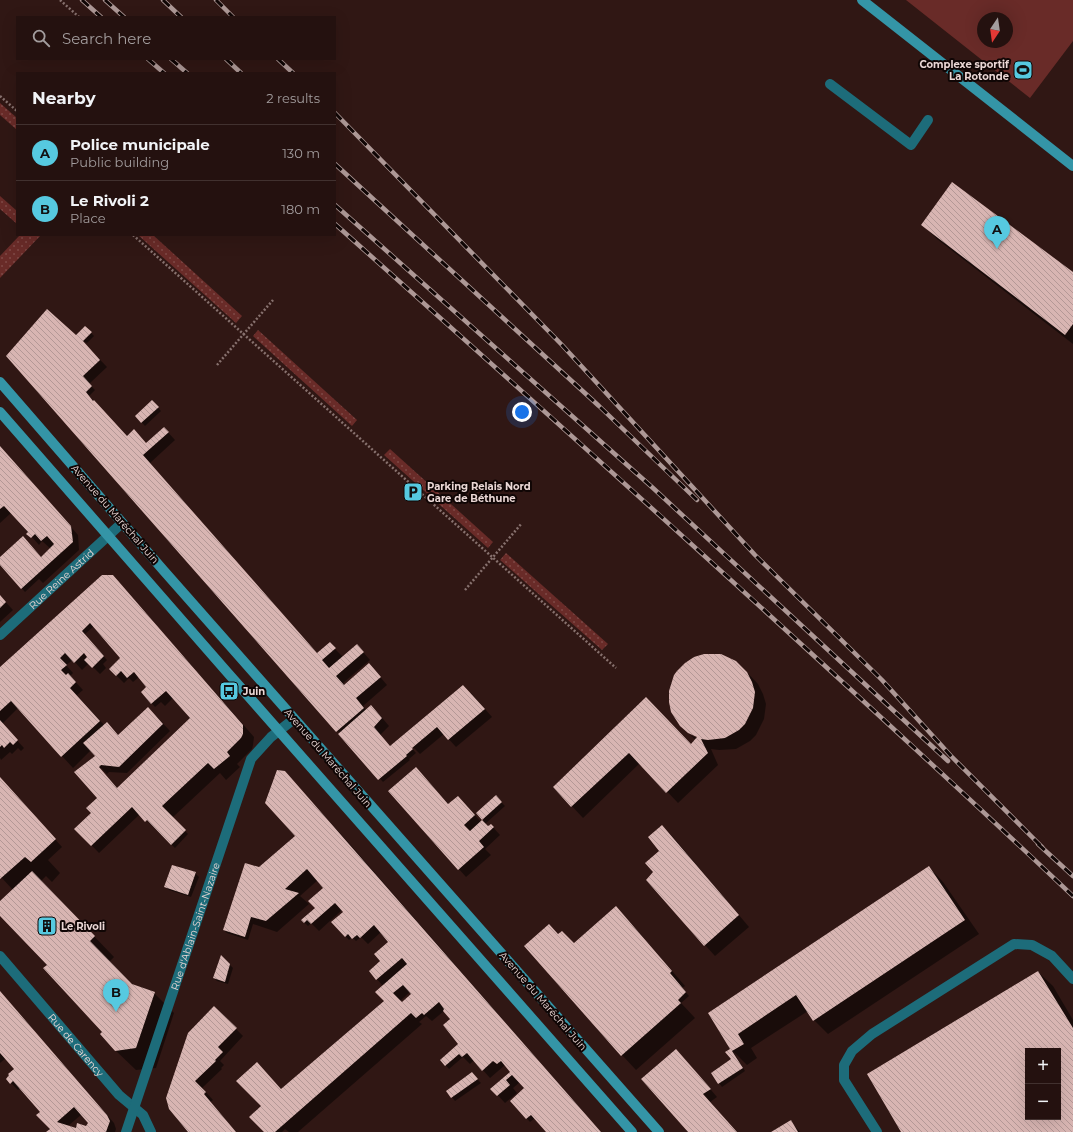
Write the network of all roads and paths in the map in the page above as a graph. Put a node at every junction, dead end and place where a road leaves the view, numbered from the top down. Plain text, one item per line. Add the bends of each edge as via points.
1 (60, 0) edge
2 (862, 0) edge
3 (78, 16) edge
4 (830, 84) dead end
5 (0, 96) edge
6 (16, 111) edge
7 (928, 120) dead end
8 (1073, 166) edge
9 (134, 236) edge
10 (273, 300) dead end
11 (243, 334) junction
12 (217, 365) dead end
13 (0, 382) edge
14 (0, 412) edge
15 (122, 523) junction
16 (522, 523) dead end
17 (108, 535) junction
18 (493, 557) junction
19 (465, 590) dead end
20 (0, 635) edge
21 (616, 668) dead end
22 (294, 719) junction
23 (279, 730) junction
24 (0, 956) edge
25 (1073, 978) edge
26 (134, 1107) junction
27 (126, 1132) edge
28 (151, 1132) edge
29 (632, 1132) edge
30 (659, 1132) edge
31 (877, 1132) edge

1 - 3 path
2 - 8 main road
4 - 7 street via 911,145
5 - 6 path
9 - 11 path
10 - 11 path
11 - 12 path
11 - 18 path
13 - 15 main road, Avenue du Maréchal Juin
14 - 17 main road, Avenue du Maréchal Juin
15 - 17 street, Rue Reine Astrid
15 - 22 main road, Avenue du Maréchal Juin
16 - 18 path
17 - 20 street, Rue Reine Astrid
17 - 23 main road, Avenue du Maréchal Juin
18 - 19 path
18 - 21 path
22 - 23 street, Rue d'Ablain-Saint-Nazaire
22 - 30 main road, Avenue du Maréchal Juin
23 - 26 street, Rue d'Ablain-Saint-Nazaire via 251,759
23 - 29 main road, Avenue du Maréchal Juin
24 - 26 street, Rue de Carency via 119,1095
25 - 31 street via 1052,956 1032,945 1014,944 872,1034 852,1051 844,1065 844,1080
26 - 27 street, Rue d'Ablain-Saint-Nazaire
26 - 28 street, Rue de Carency via 143,1115

